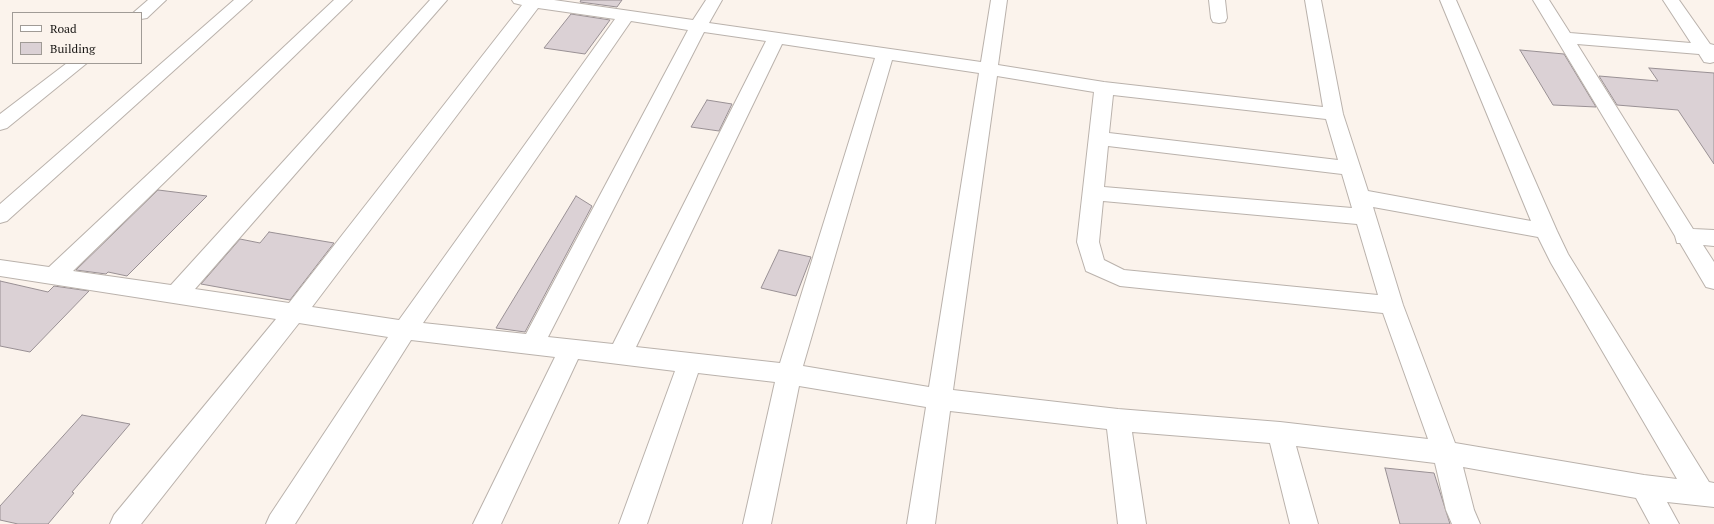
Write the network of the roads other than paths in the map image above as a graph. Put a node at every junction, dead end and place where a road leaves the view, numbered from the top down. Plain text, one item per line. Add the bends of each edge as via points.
1 (158, 0) edge
2 (244, 0) edge
3 (344, 0) edge
4 (439, 0) edge
5 (714, 0) edge
6 (999, 0) edge
7 (1217, 0) edge
8 (1313, 0) edge
9 (1448, 0) edge
10 (1541, 0) edge
11 (1671, 0) edge
12 (529, 1) edge
13 (142, 13) edge
14 (626, 16) junction
15 (1219, 18) dead end
16 (698, 26) junction
17 (776, 38) junction
18 (1564, 38) junction
19 (1709, 50) edge
20 (885, 54) junction
21 (77, 64) edge
22 (1714, 64) edge
23 (989, 69) junction
24 (1104, 88) junction
25 (1334, 114) junction
26 (0, 124) edge
27 (1098, 138) junction
28 (1350, 168) junction
29 (1093, 193) junction
30 (1359, 197) junction
31 (0, 216) edge
32 (1365, 217) junction
33 (1546, 230) junction
34 (1686, 237) junction
35 (1714, 238) edge
36 (0, 268) edge
37 (54, 276) junction
38 (1714, 281) edge
39 (176, 295) junction
40 (1392, 305) junction
41 (294, 313) junction
42 (406, 330) junction
43 (533, 344) junction
44 (571, 348) junction
45 (620, 354) junction
46 (690, 362) junction
47 (789, 374) junction
48 (938, 399) junction
49 (1118, 420) junction
50 (1280, 433) junction
51 (1446, 453) junction
52 (1644, 487) junction
53 (1707, 495) edge
54 (124, 524) edge
55 (280, 524) edge
56 (487, 524) edge
57 (632, 524) edge
58 (756, 524) edge
59 (921, 524) edge
60 (1132, 524) edge
61 (1304, 524) edge
62 (1466, 524) edge
63 (1665, 524) edge

1 - 13 street
2 - 31 street
3 - 37 street
4 - 39 street
5 - 16 street
6 - 23 street
7 - 15 street
8 - 25 street
9 - 33 street
10 - 18 street
11 - 19 street
12 - 14 street
12 - 41 street
14 - 16 street
14 - 42 street
16 - 17 street
16 - 43 street
17 - 20 street
17 - 45 street
18 - 19 street
18 - 34 street
19 - 22 street
20 - 23 street
20 - 47 street
21 - 26 street
23 - 24 street
23 - 48 street
24 - 25 street
24 - 27 street
25 - 28 street
27 - 28 street
27 - 29 street
28 - 30 street
29 - 32 street
29 - 40 street via 1088,242 1094,265 1120,278
30 - 32 street
30 - 33 street
32 - 40 street
33 - 53 street via 1559,256
34 - 35 street
34 - 38 street
36 - 37 street
37 - 39 street
39 - 41 street
40 - 51 street
41 - 42 street
41 - 54 street
42 - 43 street
42 - 55 street
43 - 44 street
44 - 45 street
44 - 56 street
45 - 46 street
46 - 47 street
46 - 57 street
47 - 48 street
47 - 58 street
48 - 49 street
48 - 59 street
49 - 50 street
49 - 60 street
50 - 51 street
50 - 61 street
51 - 52 street
51 - 62 street
52 - 53 street
52 - 63 street

